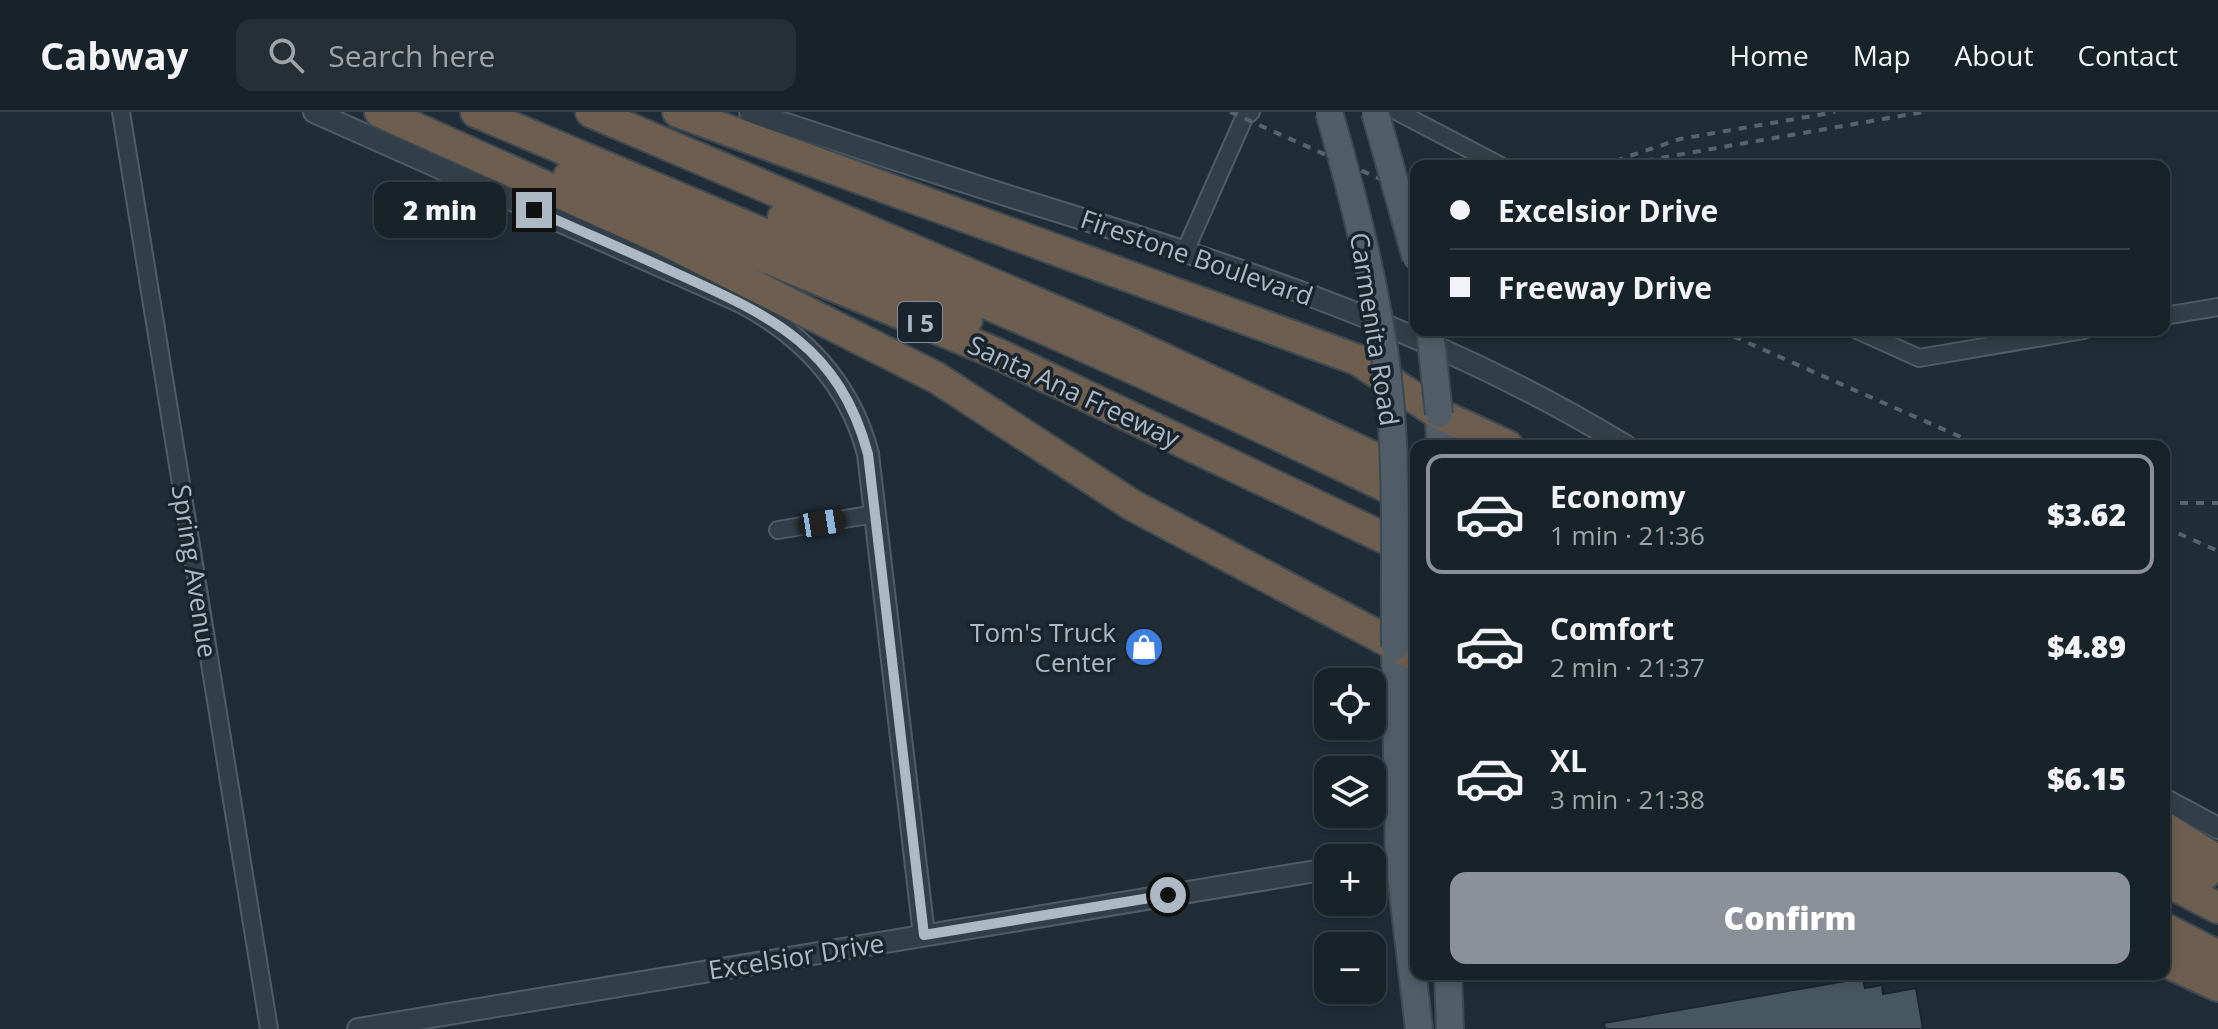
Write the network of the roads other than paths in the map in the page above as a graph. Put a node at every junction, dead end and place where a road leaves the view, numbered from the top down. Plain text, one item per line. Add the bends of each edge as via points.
1 (121, 112) edge
2 (314, 112) edge
3 (380, 112) edge
4 (415, 112) edge
5 (476, 112) edge
6 (527, 112) edge
7 (591, 112) edge
8 (678, 112) edge
9 (750, 112) edge
10 (1251, 112) edge
11 (1329, 112) edge
12 (1375, 112) edge
13 (1398, 112) edge
14 (1418, 116) edge
15 (1491, 160) edge
16 (1410, 237) edge
17 (1186, 249) junction
18 (2218, 307) edge
19 (2170, 315) edge
20 (1410, 336) edge
21 (1411, 336) edge
22 (1431, 336) edge
23 (1870, 336) edge
24 (2049, 336) edge
25 (1388, 380) junction
26 (1439, 414) junction
27 (1440, 440) edge
28 (1495, 440) edge
29 (1615, 440) edge
30 (1410, 474) edge
31 (1410, 498) edge
32 (875, 514) junction
33 (1410, 527) edge
34 (778, 530) dead end
35 (1410, 550) edge
36 (1405, 651) edge
37 (2170, 802) edge
38 (2218, 828) edge
39 (2170, 831) edge
40 (2170, 857) edge
41 (1408, 859) edge
42 (1386, 861) edge
43 (2218, 861) edge
44 (1314, 871) edge
45 (2218, 880) edge
46 (2170, 883) edge
47 (1410, 890) edge
48 (2170, 908) edge
49 (2218, 908) edge
50 (2170, 931) edge
51 (2218, 933) edge
52 (924, 935) junction
53 (2218, 956) edge
54 (2170, 964) edge
55 (1416, 980) edge
56 (1448, 980) edge
57 (2218, 986) edge
58 (269, 1029) edge
59 (358, 1029) edge
60 (1419, 1029) edge
61 (1450, 1029) edge

1 - 58 street, Spring Avenue
2 - 32 street via 771,318 810,349 849,405 868,454
3 - 36 highway via 662,239 937,378 1122,499
4 - 35 highway, Santa Ana Freeway / I 5 via 998,354
5 - 33 highway via 924,301
6 - 31 highway via 941,282
7 - 30 highway, I 5 via 1121,339
8 - 25 highway via 1358,360
9 - 17 street, Firestone Boulevard
10 - 17 street
11 - 25 main road, Carmenita Road, bridge via 1358,216
12 - 16 main road, Carmenita Road, bridge
13 - 14 street
14 - 15 street
17 - 20 street, Firestone Boulevard
18 - 19 street
21 - 29 street, Firestone Boulevard
22 - 26 main road, Carmenita Road, bridge
23 - 24 street via 1919,358
25 - 26 highway
25 - 36 main road, Carmenita Road, bridge
26 - 27 main road, Carmenita Road
26 - 28 highway
32 - 34 street
32 - 52 street
36 - 41 main road, Carmenita Road via 1396,722
37 - 38 street
39 - 43 highway
40 - 45 highway
41 - 42 street
41 - 47 main road, Carmenita Road
44 - 52 street, Excelsior Drive
46 - 49 highway
48 - 51 highway
50 - 53 highway
52 - 59 street, Excelsior Drive
54 - 57 highway
55 - 60 main road, Carmenita Road
56 - 61 main road

